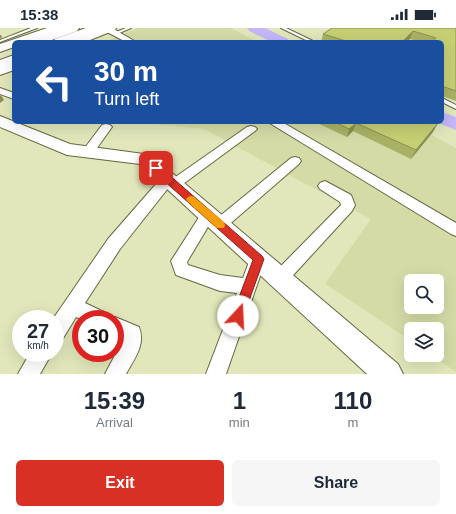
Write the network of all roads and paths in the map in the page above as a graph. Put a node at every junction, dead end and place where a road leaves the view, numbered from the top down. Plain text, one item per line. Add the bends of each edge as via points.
1 (35, 28) edge
2 (58, 28) edge
3 (73, 28) edge
4 (129, 28) edge
5 (283, 28) edge
6 (108, 30) edge
7 (24, 40) edge
8 (40, 40) edge
9 (68, 40) edge
10 (81, 40) edge
11 (128, 40) edge
12 (309, 40) edge
13 (0, 41) edge
14 (12, 44) edge
15 (0, 48) edge
16 (12, 50) edge
17 (0, 54) edge
18 (12, 60) edge
19 (0, 64) edge
20 (12, 67) edge
21 (0, 71) edge
22 (0, 91) edge
23 (12, 95) edge
24 (444, 101) edge
25 (456, 106) edge
26 (0, 121) edge
27 (277, 124) edge
28 (106, 127) dead end
29 (251, 129) dead end
30 (88, 152) junction
31 (295, 161) dead end
32 (171, 181) junction
33 (325, 186) dead end
34 (214, 220) junction
35 (456, 230) edge
36 (258, 259) junction
37 (280, 278) junction
38 (248, 286) junction
39 (73, 306) junction
40 (81, 310) edge
41 (64, 320) edge
42 (124, 330) edge
43 (124, 358) edge
44 (36, 362) edge
45 (122, 362) edge
46 (28, 374) edge
47 (115, 374) edge
48 (216, 374) edge
49 (388, 374) edge

1 - 13 lane
2 - 7 street
3 - 8 highway
4 - 6 lane
5 - 12 lane
6 - 9 highway
6 - 10 street
6 - 11 street
14 - 15 street
16 - 17 highway
18 - 19 highway
20 - 21 street
22 - 23 street
24 - 25 lane
26 - 30 street via 67,149
27 - 35 street
28 - 30 street
29 - 32 street
30 - 32 street via 145,159
31 - 34 street
32 - 34 street
32 - 39 street via 114,244
33 - 37 street via 346,199 348,205
34 - 36 street
34 - 38 street via 179,261 182,270 220,283
36 - 37 street
36 - 38 street
37 - 49 street
38 - 48 street
39 - 40 street
39 - 41 street
42 - 43 street via 132,334 132,344
44 - 46 street
45 - 47 street

